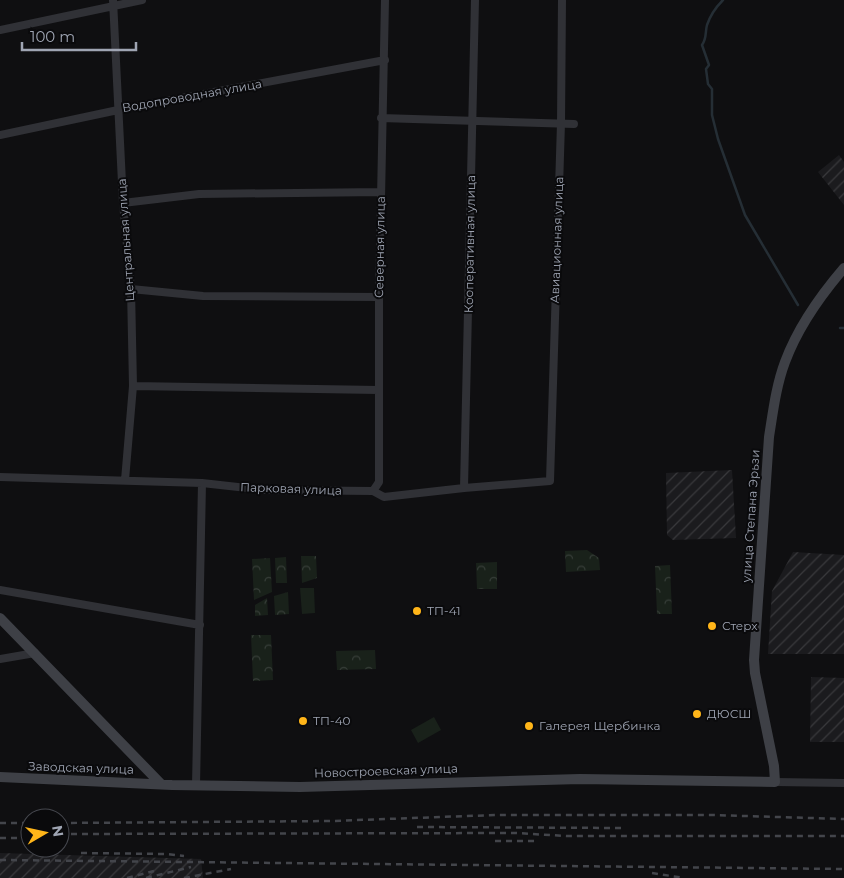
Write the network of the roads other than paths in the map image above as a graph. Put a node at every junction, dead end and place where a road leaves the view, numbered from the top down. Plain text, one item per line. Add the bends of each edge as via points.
1 (142, 0) edge
2 (385, 0) edge
3 (475, 0) edge
4 (562, 0) edge
5 (114, 2) edge
6 (0, 30) edge
7 (385, 60) junction
8 (118, 110) junction
9 (381, 118) junction
10 (473, 121) junction
11 (561, 123) junction
12 (574, 124) dead end
13 (0, 135) edge
14 (382, 192) junction
15 (123, 203) junction
16 (844, 268) edge
17 (131, 289) junction
18 (378, 297) junction
19 (133, 386) junction
20 (378, 390) junction
21 (0, 477) edge
22 (125, 480) junction
23 (550, 480) joint
24 (202, 483) junction
25 (464, 488) junction
26 (373, 491) junction
27 (0, 590) edge
28 (0, 618) edge
29 (200, 625) junction
30 (35, 653) junction
31 (0, 659) edge
32 (0, 778) edge
33 (775, 782) junction
34 (844, 783) edge
35 (161, 784) junction
36 (196, 786) junction

1 - 5 street
2 - 7 street, Северная улица
3 - 10 street, Кооперативная улица
4 - 11 street, Авиационная улица
5 - 6 street
5 - 8 street, Центральная улица
7 - 8 street, Водопроводная улица
7 - 9 street, Северная улица
8 - 13 street, Водопроводная улица
8 - 15 street, Центральная улица
9 - 10 street
9 - 14 street, Северная улица
10 - 11 street
10 - 25 street, Кооперативная улица
11 - 12 street
11 - 23 street, Авиационная улица
14 - 15 street via 199,194
14 - 18 street, Северная улица
15 - 17 street, Центральная улица
16 - 33 street, улица Степана Эрьзи via 816,302 785,361 769,437 754,660
17 - 18 street via 203,296
17 - 19 street, Центральная улица
18 - 20 street, Северная улица
19 - 20 street
19 - 22 street, Центральная улица
20 - 26 street, Северная улица via 379,482
21 - 22 street, Парковая улица
22 - 24 street, Парковая улица
23 - 25 street, Парковая улица
24 - 26 street, Парковая улица via 264,490
24 - 29 street
25 - 26 street, Парковая улица via 384,497
27 - 29 street
28 - 30 street
29 - 36 street
30 - 31 street
30 - 35 street
32 - 35 street, Заводская улица
33 - 34 street, Новостроевская улица
33 - 36 street, Новостроевская улица via 580,779
35 - 36 street, Новостроевская улица

